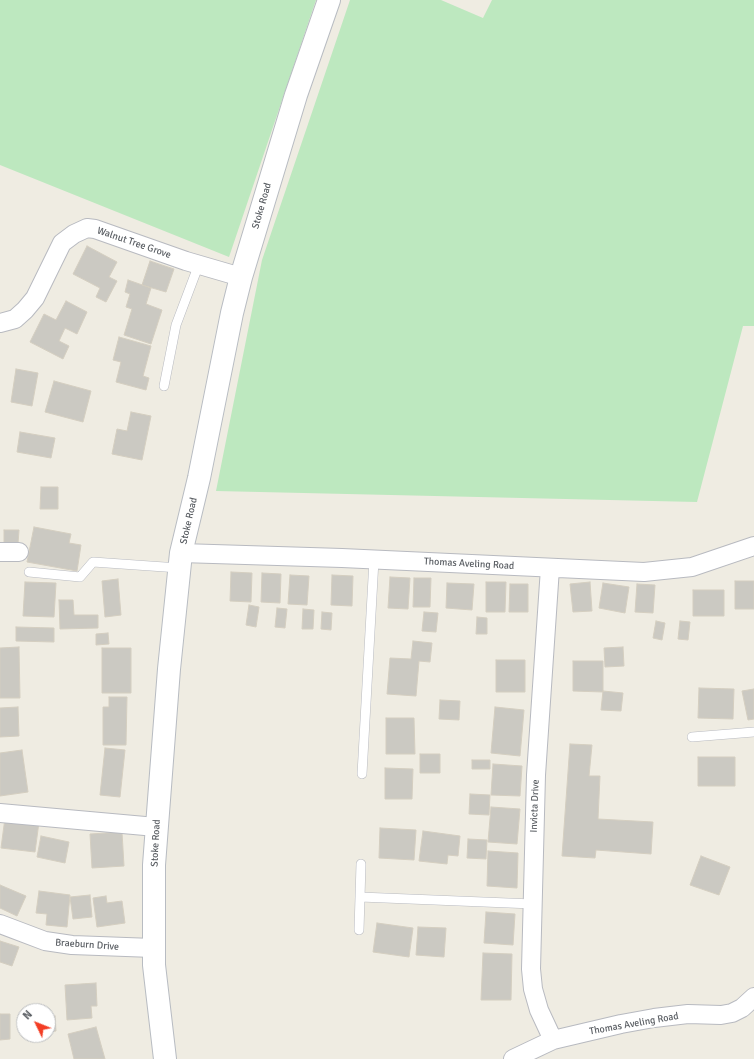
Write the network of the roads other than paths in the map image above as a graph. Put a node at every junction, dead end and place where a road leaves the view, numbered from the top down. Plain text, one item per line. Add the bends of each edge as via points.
1 (329, 0) edge
2 (199, 264) junction
3 (241, 277) junction
4 (0, 323) edge
5 (164, 386) dead end
6 (754, 546) edge
7 (0, 552) edge
8 (19, 552) dead end
9 (180, 560) junction
10 (374, 560) junction
11 (550, 568) junction
12 (29, 572) dead end
13 (754, 732) edge
14 (692, 737) dead end
15 (362, 774) dead end
16 (0, 813) edge
17 (156, 827) junction
18 (361, 864) dead end
19 (360, 897) junction
20 (533, 904) junction
21 (0, 924) edge
22 (360, 930) dead end
23 (153, 948) junction
24 (754, 997) edge
25 (553, 1040) junction
26 (534, 1055) edge
27 (165, 1059) edge
28 (513, 1059) edge

1 - 3 street, Stoke Road via 296,95
2 - 3 street, Walnut Tree Grove
2 - 4 street, Walnut Tree Grove via 87,228 62,244 35,298 25,310 15,319
2 - 5 lane via 176,326
3 - 9 street, Stoke Road
6 - 11 street, Thomas Aveling Road via 699,565 671,570 644,572
7 - 8 street
9 - 10 street, Thomas Aveling Road
9 - 12 lane via 93,562 80,577
9 - 17 street, Stoke Road
10 - 11 street, Thomas Aveling Road
10 - 15 lane
11 - 20 street, Invicta Drive via 536,775
13 - 14 lane
16 - 17 street
17 - 23 street, Stoke Road
18 - 19 lane
19 - 20 lane
19 - 22 lane
20 - 25 street, Invicta Drive via 533,988 543,1021
21 - 23 street, Braeburn Drive via 45,941 72,945
23 - 27 street, Stoke Road
24 - 25 street, Thomas Aveling Road via 732,1013 654,1018
25 - 26 street, Thomas Aveling Road
26 - 28 street, Thomas Aveling Road

